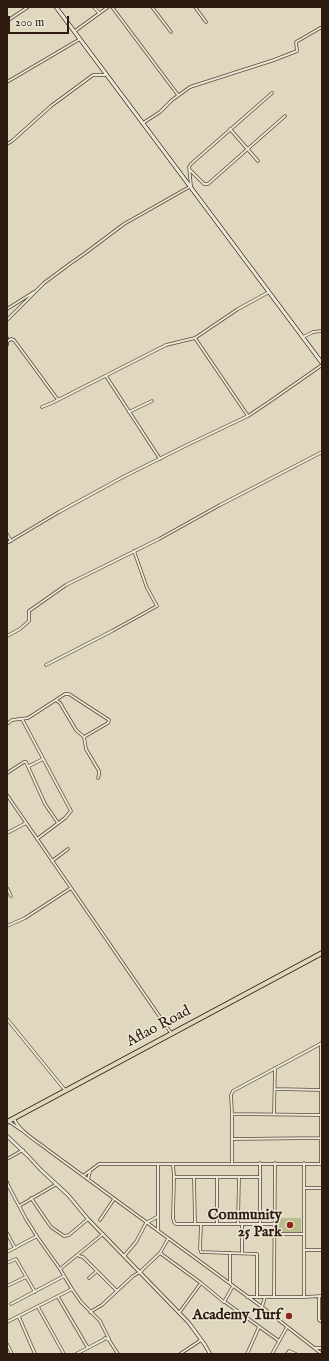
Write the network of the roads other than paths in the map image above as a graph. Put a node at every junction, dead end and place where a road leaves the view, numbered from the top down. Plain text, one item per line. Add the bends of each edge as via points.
1 (28, 7) edge
2 (56, 7) edge
3 (94, 7) edge
4 (108, 7) edge
5 (112, 7) edge
6 (152, 7) edge
7 (195, 7) edge
8 (99, 13) junction
9 (7, 21) edge
10 (206, 22) dead end
11 (322, 28) edge
12 (74, 31) junction
13 (171, 32) dead end
14 (80, 39) junction
15 (107, 74) junction
16 (7, 82) edge
17 (272, 93) dead end
18 (178, 95) junction
19 (285, 116) dead end
20 (143, 123) junction
21 (230, 129) junction
22 (7, 144) edge
23 (248, 149) junction
24 (258, 161) dead end
25 (190, 169) junction
26 (191, 186) junction
27 (37, 290) junction
28 (269, 292) junction
29 (7, 308) edge
30 (7, 320) edge
31 (322, 331) edge
32 (195, 338) junction
33 (304, 338) junction
34 (7, 340) edge
35 (7, 345) edge
36 (322, 363) edge
37 (106, 376) junction
38 (58, 400) junction
39 (152, 401) dead end
40 (42, 407) dead end
41 (129, 412) junction
42 (248, 416) junction
43 (322, 452) edge
44 (160, 459) junction
45 (7, 534) edge
46 (10, 541) junction
47 (7, 542) edge
48 (134, 551) junction
49 (7, 636) edge
50 (46, 665) dead end
51 (56, 700) junction
52 (22, 719) junction
53 (7, 724) edge
54 (84, 737) junction
55 (43, 759) junction
56 (29, 766) junction
57 (7, 774) edge
58 (98, 778) dead end
59 (7, 795) edge
60 (26, 823) junction
61 (58, 823) junction
62 (7, 833) edge
63 (37, 839) junction
64 (68, 849) dead end
65 (52, 861) junction
66 (7, 888) edge
67 (71, 888) junction
68 (11, 896) dead end
69 (7, 926) edge
70 (322, 953) edge
71 (7, 1019) edge
72 (171, 1034) junction
73 (322, 1043) edge
74 (322, 1057) edge
75 (275, 1068) junction
76 (322, 1082) edge
77 (275, 1089) junction
78 (66, 1090) junction
79 (322, 1090) edge
80 (322, 1106) edge
81 (232, 1114) junction
82 (274, 1114) junction
83 (321, 1115) edge
84 (11, 1121) edge
85 (7, 1136) edge
86 (321, 1138) junction
87 (232, 1139) junction
88 (22, 1150) junction
89 (7, 1159) edge
90 (232, 1163) junction
91 (260, 1163) junction
92 (275, 1163) junction
93 (304, 1163) junction
94 (158, 1164) junction
95 (173, 1164) junction
96 (322, 1164) edge
97 (90, 1172) junction
98 (83, 1176) junction
99 (174, 1177) junction
100 (194, 1177) junction
101 (217, 1177) junction
102 (239, 1177) junction
103 (260, 1177) junction
104 (88, 1179) junction
105 (7, 1182) edge
106 (56, 1184) junction
107 (8, 1187) edge
108 (304, 1188) junction
109 (322, 1188) edge
110 (31, 1198) junction
111 (114, 1199) junction
112 (19, 1206) junction
113 (158, 1216) junction
114 (88, 1219) junction
115 (100, 1220) dead end
116 (146, 1223) junction
117 (195, 1224) junction
118 (201, 1224) junction
119 (217, 1224) junction
120 (238, 1224) junction
121 (242, 1224) junction
122 (260, 1224) junction
123 (275, 1224) junction
124 (158, 1232) junction
125 (7, 1233) edge
126 (103, 1234) junction
127 (275, 1234) junction
128 (303, 1234) junction
129 (37, 1236) junction
130 (168, 1239) junction
131 (15, 1248) junction
132 (304, 1250) junction
133 (322, 1250) edge
134 (7, 1252) edge
135 (82, 1252) junction
136 (160, 1253) junction
137 (230, 1253) junction
138 (242, 1253) junction
139 (78, 1256) junction
140 (124, 1256) junction
141 (83, 1257) junction
142 (7, 1263) edge
143 (60, 1269) junction
144 (97, 1271) junction
145 (140, 1272) junction
146 (64, 1276) junction
147 (26, 1277) junction
148 (89, 1278) dead end
149 (201, 1282) junction
150 (230, 1284) junction
151 (7, 1286) edge
152 (233, 1286) junction
153 (72, 1289) junction
154 (117, 1291) junction
155 (35, 1292) junction
156 (321, 1296) edge
157 (58, 1297) junction
158 (247, 1297) junction
159 (257, 1297) junction
160 (265, 1297) junction
161 (304, 1297) junction
162 (274, 1298) junction
163 (224, 1302) junction
164 (11, 1304) dead end
165 (38, 1307) junction
166 (262, 1307) junction
167 (90, 1312) junction
168 (179, 1313) junction
169 (18, 1317) junction
170 (7, 1322) edge
171 (322, 1322) edge
172 (287, 1327) junction
173 (259, 1328) junction
174 (106, 1333) junction
175 (105, 1338) junction
176 (109, 1339) junction
177 (202, 1340) junction
178 (279, 1340) junction
179 (7, 1344) edge
180 (88, 1348) junction
181 (315, 1348) junction
182 (322, 1348) edge
183 (12, 1354) edge
184 (35, 1354) edge
185 (64, 1354) edge
186 (76, 1354) edge
187 (118, 1354) edge
188 (180, 1354) edge
189 (210, 1354) edge
190 (246, 1354) edge
191 (272, 1354) edge
192 (287, 1354) edge
193 (296, 1354) edge
194 (322, 1354) edge

1 - 9 street
2 - 12 main road
3 - 8 street
4 - 8 street
5 - 18 street
6 - 13 street
7 - 10 street
8 - 12 street
11 - 18 street via 296,42 297,51 194,85
12 - 14 main road
14 - 15 main road
14 - 16 street
15 - 20 main road
15 - 22 street via 93,75 51,106
17 - 21 street
18 - 20 street via 160,112
19 - 23 street
20 - 26 main road
21 - 23 street
21 - 25 street via 191,164
23 - 24 street
23 - 25 street via 206,185
25 - 26 street
26 - 27 street via 124,224
26 - 28 main road
27 - 29 street
27 - 30 street
28 - 32 street
28 - 33 main road
31 - 33 street via 313,332
32 - 37 street via 166,344
32 - 42 street
33 - 36 main road
34 - 35 street
34 - 38 street via 14,340
36 - 42 street
37 - 38 street
37 - 41 street
38 - 40 street
39 - 41 street
41 - 44 street
42 - 44 street
43 - 48 street
44 - 46 street via 85,497
45 - 46 street
46 - 47 street
48 - 49 street via 66,585 30,611 29,621
48 - 50 street via 147,588 157,606
51 - 52 street via 28,718
51 - 54 street via 76,730
51 - 54 street via 69,694 109,720
52 - 53 street via 12,720
52 - 55 street
54 - 58 street via 86,748 99,771
55 - 56 street
55 - 61 street via 71,811
56 - 57 street via 24,762
56 - 61 street via 45,804
59 - 60 street
60 - 62 street
60 - 63 street
61 - 63 street
63 - 65 street
64 - 65 street
65 - 67 street
66 - 68 street
67 - 69 street via 25,918
67 - 72 street
70 - 72 highway, Aflao Road
71 - 78 street
72 - 78 highway, Aflao Road
73 - 74 street
73 - 75 street
74 - 76 street
75 - 77 street
75 - 81 street via 233,1091
76 - 79 street
77 - 79 street
77 - 82 street
78 - 84 highway, Aflao Road
79 - 80 street
80 - 83 street
81 - 82 street
81 - 87 street
82 - 83 street
83 - 86 street
84 - 98 street
85 - 88 street
86 - 87 street
86 - 96 street
87 - 90 street
88 - 89 street
88 - 106 street
90 - 91 street
90 - 95 street
91 - 92 street
91 - 103 street
92 - 93 street
92 - 123 street
93 - 96 street
93 - 108 street
94 - 95 street
94 - 97 street via 99,1164
94 - 113 street
95 - 99 street
97 - 98 street
97 - 104 street
98 - 104 street
99 - 100 street
99 - 117 street via 174,1222
100 - 101 street
100 - 117 street
101 - 102 street
101 - 119 street
102 - 103 street
102 - 120 street
103 - 122 street
104 - 111 street
105 - 107 street
106 - 110 street
106 - 114 street
107 - 112 street
108 - 109 street
108 - 128 street
110 - 112 street
110 - 114 street via 51,1227 64,1236 69,1235
111 - 115 street
111 - 116 street
112 - 129 street
113 - 116 street
113 - 124 street
114 - 126 street
116 - 124 street
116 - 140 street via 136,1242
117 - 118 street
118 - 119 street
118 - 137 street via 201,1252
119 - 120 street
120 - 121 street
121 - 122 street
121 - 138 street
122 - 123 street
123 - 127 street
124 - 130 street
125 - 131 street
126 - 135 street
126 - 140 street
127 - 128 street
127 - 162 street
128 - 132 street
129 - 131 street
129 - 143 street
130 - 136 street
130 - 150 street
131 - 134 street
132 - 133 street
132 - 161 street
135 - 139 street
135 - 141 street
136 - 145 street
136 - 149 street
137 - 138 street
137 - 150 street
138 - 159 street via 257,1255
139 - 141 street
139 - 143 street
140 - 145 street
141 - 144 street
142 - 147 street via 16,1260
143 - 146 street
144 - 148 street
144 - 154 street
145 - 154 street
145 - 168 street
146 - 153 street
146 - 155 street
147 - 151 street
147 - 155 street
149 - 163 street
149 - 168 street
150 - 152 street
152 - 158 street
152 - 163 street
153 - 157 street
153 - 167 street
154 - 167 street
155 - 164 street
156 - 161 street
156 - 171 street via 319,1320
157 - 165 street
157 - 180 street
158 - 159 street
158 - 166 street
159 - 160 street
160 - 162 street
160 - 166 street
161 - 162 street
163 - 173 street
165 - 169 street
165 - 185 street
166 - 172 street
167 - 174 street via 100,1321
168 - 177 street
169 - 170 street
169 - 184 street
172 - 178 street
172 - 181 street
173 - 178 street
173 - 190 street
174 - 175 street
174 - 176 street
175 - 176 street
175 - 180 street
176 - 187 street
177 - 188 street
177 - 189 street
178 - 191 street
179 - 183 street
180 - 186 street
181 - 182 street
181 - 194 street
192 - 193 street via 289,1351

